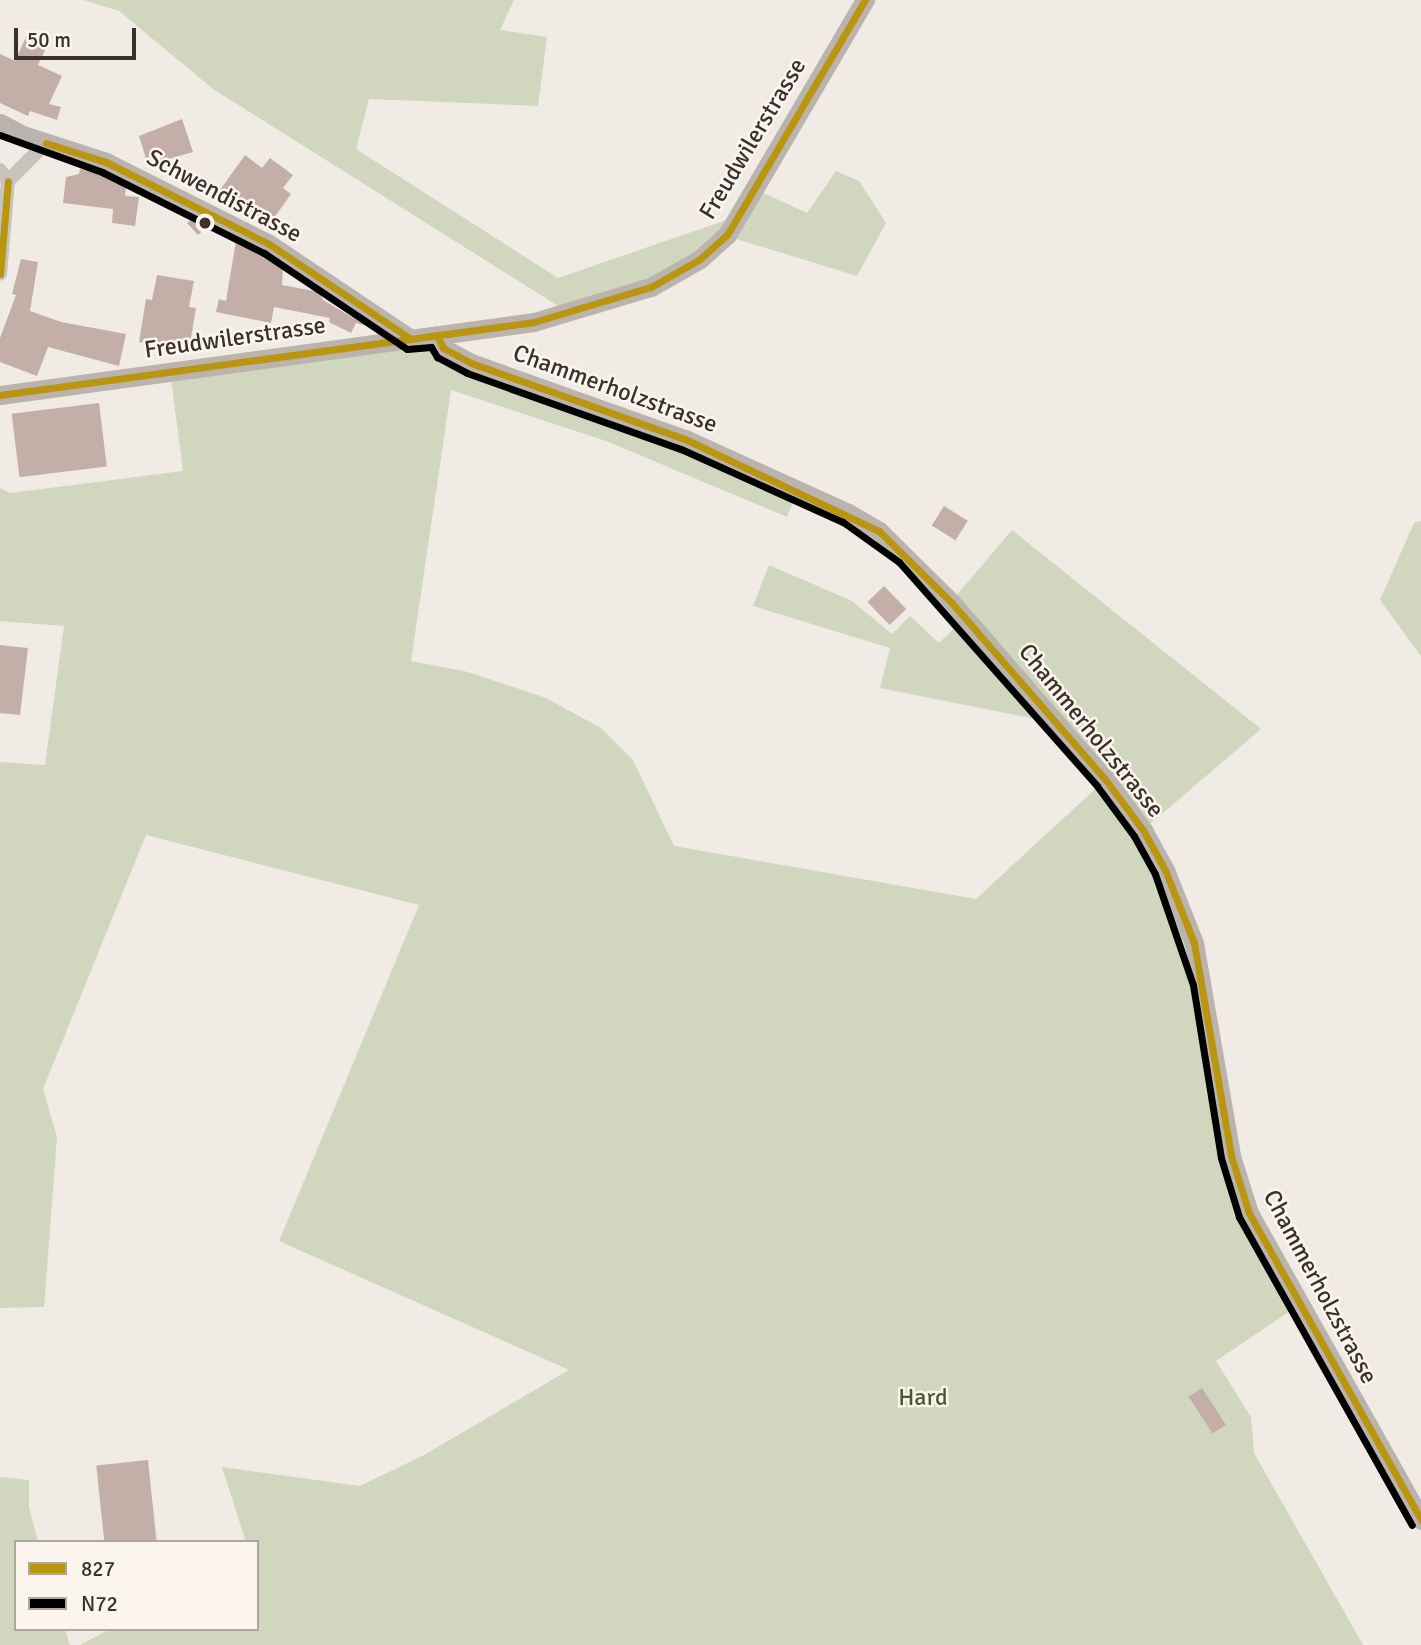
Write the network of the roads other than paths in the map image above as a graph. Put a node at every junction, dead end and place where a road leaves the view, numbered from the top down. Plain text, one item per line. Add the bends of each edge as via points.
1 (865, 0) edge
2 (0, 123) edge
3 (46, 143) junction
4 (4, 176) edge
5 (0, 274) edge
6 (437, 335) junction
7 (411, 339) junction
8 (0, 395) edge
9 (1421, 1520) edge

1 - 6 street, Freudwilerstrasse via 741,215 727,236 700,259 651,287 571,314
2 - 3 street, Schwendistrasse
3 - 4 street
3 - 7 street, Schwendistrasse via 106,162 269,244
4 - 5 street
6 - 7 street, Freudwilerstrasse
6 - 9 street, Chammerholzstrasse via 443,348 463,359 685,439 879,531 951,602 1105,779 1143,830 1194,943 1231,1156 1249,1213
7 - 8 street, Freudwilerstrasse

